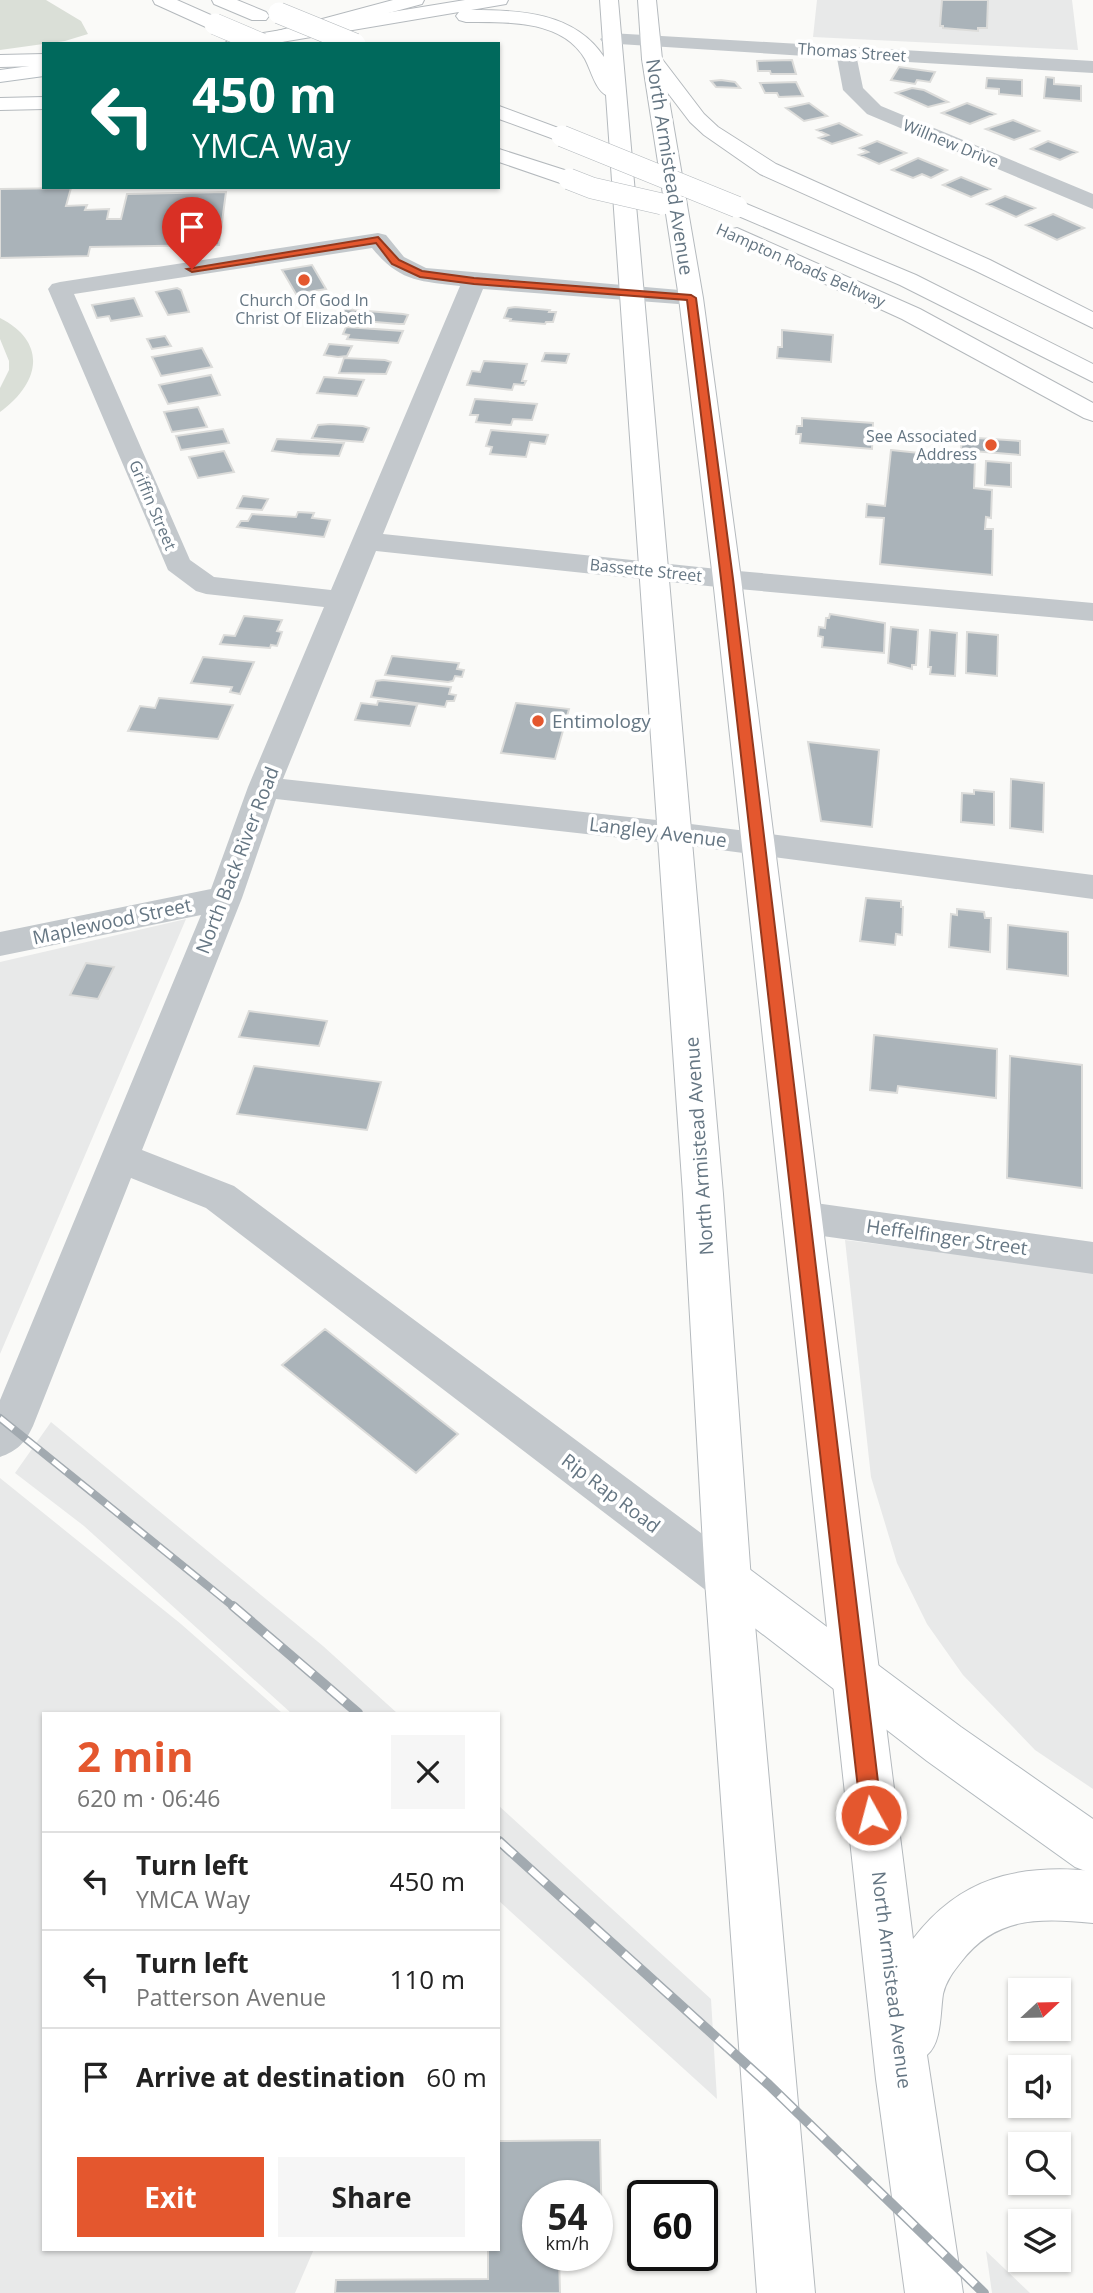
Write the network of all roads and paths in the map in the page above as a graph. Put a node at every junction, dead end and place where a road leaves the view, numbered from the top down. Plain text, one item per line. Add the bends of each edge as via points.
1 (162, 0) edge
2 (220, 0) edge
3 (247, 0) edge
4 (415, 0) edge
5 (499, 0) edge
6 (609, 0) edge
7 (647, 0) edge
8 (394, 18) junction
9 (610, 39) junction
10 (269, 40) edge
11 (251, 42) edge
12 (321, 42) edge
13 (350, 42) edge
14 (651, 50) junction
15 (845, 51) junction
16 (42, 60) edge
17 (0, 61) edge
18 (1093, 67) edge
19 (42, 71) edge
20 (0, 76) edge
21 (616, 100) junction
22 (42, 103) edge
23 (0, 104) edge
24 (500, 112) edge
25 (500, 139) edge
26 (500, 155) edge
27 (568, 173) junction
28 (1093, 202) edge
29 (474, 281) junction
30 (631, 293) junction
31 (691, 298) junction
32 (1093, 321) edge
33 (1093, 374) edge
34 (1093, 413) edge
35 (366, 541) junction
36 (653, 571) junction
37 (727, 579) junction
38 (342, 600) junction
39 (1093, 612) edge
40 (264, 787) junction
41 (675, 833) junction
42 (758, 844) junction
43 (1093, 887) edge
44 (225, 898) junction
45 (0, 944) edge
46 (120, 1157) junction
47 (801, 1217) junction
48 (1093, 1258) edge
49 (0, 1438) edge
50 (728, 1580) junction
51 (855, 1675) junction
52 (1093, 1849) edge
53 (1093, 1898) edge
54 (903, 2079) junction
55 (786, 2293) edge
56 (934, 2293) edge

1 - 10 main road, bridge via 215,24
2 - 12 main road
3 - 13 main road, bridge
4 - 10 main road
5 - 8 main road
6 - 9 main road, North Armistead Avenue
7 - 14 main road, North Armistead Avenue
8 - 10 main road
8 - 21 main road via 508,17 558,28 590,50
9 - 14 street, Thomas Street
9 - 21 main road, North Armistead Avenue
10 - 11 main road
14 - 15 street, Thomas Street
14 - 31 main road, North Armistead Avenue
14 - 32 main road via 697,118 746,156
15 - 18 street, Thomas Street
15 - 28 street, Willnew Drive via 853,90 874,110
16 - 17 main road
19 - 20 main road
21 - 30 main road, North Armistead Avenue
22 - 23 main road
24 - 33 main road, Hampton Roads Beltway, bridge via 908,280
25 - 27 main road
26 - 27 main road
27 - 34 main road, Hampton Roads Beltway, bridge via 592,188 662,204 737,234 911,314
29 - 30 street
29 - 35 street, North Back River Road
29 - 38 street, Griffin Street via 420,274 396,262 378,240 60,289 178,564 206,584
30 - 31 street
30 - 36 main road, North Armistead Avenue
31 - 37 main road, North Armistead Avenue
35 - 36 street, Bassette Street
35 - 38 street, North Back River Road
36 - 37 street, Bassette Street
36 - 41 main road, North Armistead Avenue
37 - 39 street, Bassette Street
37 - 42 main road, North Armistead Avenue
38 - 40 street, North Back River Road
40 - 41 street, Langley Avenue
40 - 44 street, North Back River Road
41 - 42 street, Langley Avenue
41 - 50 main road, North Armistead Avenue
42 - 43 street, Langley Avenue
42 - 47 main road, North Armistead Avenue
44 - 45 street, Maplewood Street
44 - 46 street, North Back River Road
46 - 49 street, North Back River Road via 11,1426
46 - 50 street, Rip Rap Road via 220,1197
47 - 48 street, Heffelfinger Street
47 - 51 main road, North Armistead Avenue
50 - 51 main road, Rip Rap Road
50 - 55 main road, North Armistead Avenue
51 - 52 main road, Rip Rap Road
51 - 54 main road, North Armistead Avenue
53 - 54 main road via 1031,1894 1000,1900 974,1913 944,1939 921,1975
54 - 56 main road, North Armistead Avenue

